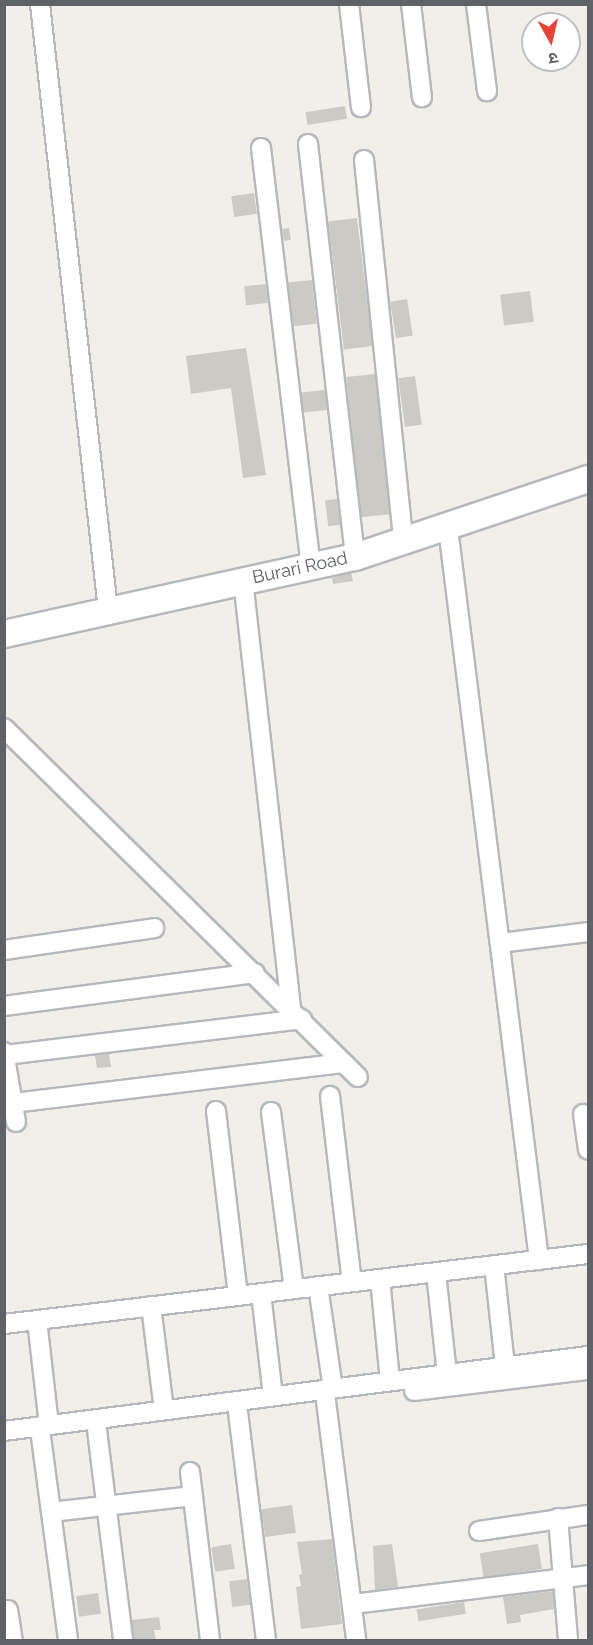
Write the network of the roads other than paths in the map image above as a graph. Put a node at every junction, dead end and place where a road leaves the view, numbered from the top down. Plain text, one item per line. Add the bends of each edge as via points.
1 (40, 4) edge
2 (348, 4) edge
3 (411, 4) edge
4 (476, 4) edge
5 (487, 91) dead end
6 (422, 98) dead end
7 (361, 107) dead end
8 (308, 144) dead end
9 (261, 148) dead end
10 (364, 160) dead end
11 (588, 479) edge
12 (448, 528) junction
13 (404, 544) junction
14 (355, 556) junction
15 (311, 568) junction
16 (243, 580) junction
17 (108, 609) junction
18 (4, 634) edge
19 (4, 728) edge
20 (154, 928) dead end
21 (588, 932) edge
22 (500, 943) junction
23 (4, 950) edge
24 (255, 973) junction
25 (4, 1006) edge
26 (296, 1014) junction
27 (5, 1053) edge
28 (344, 1063) junction
29 (358, 1077) dead end
30 (330, 1096) dead end
31 (13, 1103) junction
32 (216, 1111) dead end
33 (271, 1112) dead end
34 (582, 1114) dead end
35 (16, 1122) dead end
36 (588, 1150) edge
37 (588, 1254) edge
38 (539, 1260) junction
39 (494, 1265) junction
40 (435, 1272) junction
41 (380, 1279) junction
42 (352, 1282) junction
43 (318, 1286) junction
44 (294, 1289) junction
45 (261, 1293) junction
46 (238, 1296) junction
47 (151, 1306) junction
48 (37, 1320) junction
49 (4, 1324) edge
50 (588, 1356) edge
51 (505, 1367) junction
52 (588, 1370) edge
53 (447, 1374) junction
54 (390, 1381) junction
55 (330, 1395) junction
56 (273, 1396) junction
57 (164, 1410) junction
58 (238, 1412) junction
59 (97, 1430) junction
60 (4, 1431) edge
61 (45, 1431) junction
62 (4, 1442) edge
63 (190, 1472) dead end
64 (193, 1496) junction
65 (107, 1505) junction
66 (51, 1512) junction
67 (588, 1515) edge
68 (558, 1518) junction
69 (479, 1531) dead end
70 (588, 1575) edge
71 (565, 1578) junction
72 (353, 1604) junction
73 (9, 1610) dead end
74 (13, 1641) edge
75 (68, 1641) edge
76 (123, 1641) edge
77 (210, 1641) edge
78 (266, 1641) edge
79 (356, 1641) edge
80 (568, 1641) edge

1 - 17 street
2 - 7 street
3 - 6 street
4 - 5 street
8 - 14 street
9 - 15 street
10 - 13 street
11 - 12 main road, Burari Road
12 - 13 main road, Burari Road
12 - 22 street
13 - 14 main road, Burari Road
14 - 15 main road, Burari Road
15 - 16 main road, Burari Road
16 - 17 main road, Burari Road
16 - 26 street
17 - 18 main road, Burari Road
19 - 24 street
20 - 23 street
21 - 22 street
22 - 38 street
24 - 25 street
24 - 26 street
26 - 27 street
26 - 28 street
27 - 31 street
28 - 29 street
28 - 31 street
30 - 42 street
31 - 35 street
32 - 46 street
33 - 44 street
34 - 36 street
37 - 38 street
38 - 39 street
39 - 40 street
39 - 51 street
40 - 41 street
40 - 53 street
41 - 42 street
41 - 54 street
42 - 43 street
43 - 44 street
43 - 55 street
44 - 45 street
45 - 46 street
45 - 56 street
46 - 47 street
47 - 48 street
47 - 57 street
48 - 49 street
48 - 61 street
50 - 51 street
51 - 53 street
52 - 55 street
53 - 54 street
54 - 55 street
55 - 56 street
55 - 58 street
55 - 72 street
56 - 57 street
57 - 61 street
58 - 59 street
58 - 78 street
59 - 61 street
59 - 65 street
60 - 61 street
61 - 62 street
61 - 66 street
63 - 64 street
64 - 65 street
64 - 77 street
65 - 66 street
65 - 76 street
66 - 75 street
67 - 68 street
68 - 69 street
68 - 71 street
70 - 71 street
71 - 72 street
71 - 80 street
72 - 79 street
73 - 74 street

